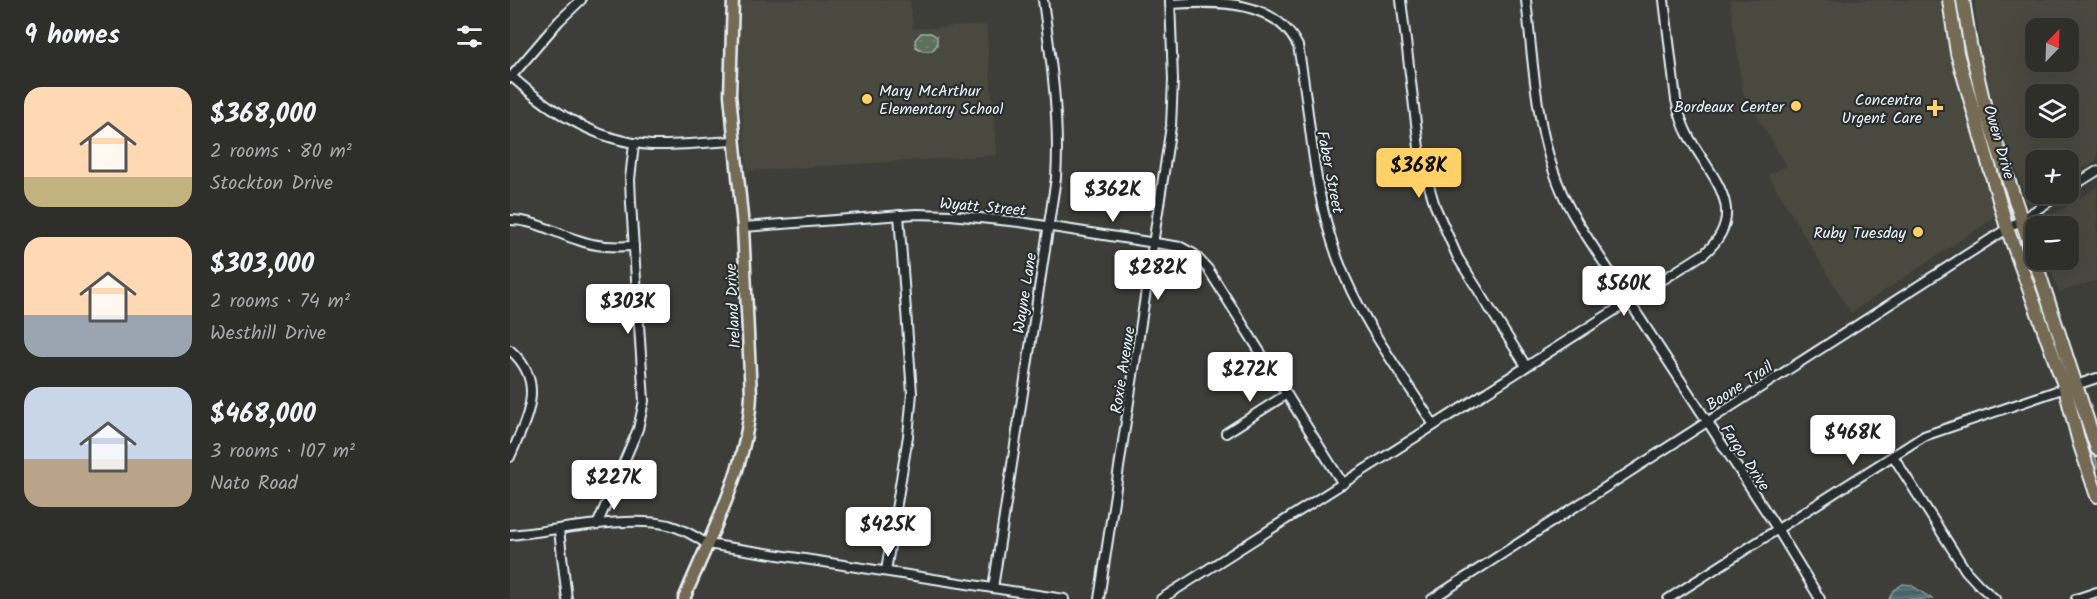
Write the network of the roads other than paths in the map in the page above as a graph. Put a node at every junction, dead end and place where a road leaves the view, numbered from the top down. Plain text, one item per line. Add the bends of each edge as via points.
1 (581, 0) edge
2 (733, 0) edge
3 (1043, 0) edge
4 (1401, 0) edge
5 (1526, 0) edge
6 (1664, 0) edge
7 (1949, 0) edge
8 (1963, 0) edge
9 (1170, 2) edge
10 (511, 78) edge
11 (735, 141) junction
12 (634, 144) junction
13 (2097, 171) edge
14 (2079, 182) edge
15 (2045, 204) edge
16 (899, 215) junction
17 (2021, 219) junction
18 (510, 220) edge
19 (1048, 226) junction
20 (743, 227) junction
21 (2007, 228) junction
22 (1154, 242) junction
23 (634, 246) junction
24 (1629, 301) junction
25 (510, 350) edge
26 (1526, 366) junction
27 (2097, 378) edge
28 (2070, 387) junction
29 (1287, 394) junction
30 (1707, 422) junction
31 (1434, 424) junction
32 (1226, 433) dead end
33 (512, 446) edge
34 (2097, 449) edge
35 (1893, 456) junction
36 (510, 458) edge
37 (1343, 484) junction
38 (2097, 496) edge
39 (597, 525) junction
40 (559, 530) junction
41 (1778, 530) junction
42 (510, 535) edge
43 (707, 544) junction
44 (886, 571) junction
45 (993, 588) junction
46 (2097, 592) edge
47 (567, 599) edge
48 (684, 599) edge
49 (1064, 599) edge
50 (1099, 599) edge
51 (1161, 599) edge
52 (1432, 599) edge
53 (1668, 599) edge
54 (1820, 599) edge
55 (1995, 599) edge
56 (2076, 599) edge

1 - 10 street
2 - 11 main road, Ireland Drive via 729,74
3 - 19 street, Wayne Lane via 1058,125 1056,178
4 - 26 street via 1420,156 1435,206 1458,258
5 - 24 street, Fargo Drive via 1548,158 1569,208
6 - 24 street via 1679,115 1720,186 1726,203 1726,221 1719,239 1705,253
7 - 21 highway, Owen Drive via 1957,53
8 - 17 highway, Owen Drive via 1977,79
9 - 22 street, Roxie Avenue via 1172,107
9 - 31 street, Faber Street via 1250,1 1275,12 1289,27 1299,46 1317,185 1338,261 1356,299
10 - 12 street via 567,118
11 - 12 street
11 - 20 main road, Ireland Drive
12 - 23 street via 630,179
13 - 14 street
15 - 17 street, Boone Trail
16 - 19 street, Wyatt Street via 950,215
16 - 20 street, Wyatt Street
16 - 44 street via 912,393
17 - 21 street, Boone Trail
17 - 28 highway, Owen Drive
18 - 23 street via 534,223 598,246
19 - 22 street, Wyatt Street
19 - 45 street, Wayne Lane
20 - 43 main road, Ireland Drive via 750,415 738,469
21 - 28 highway, Owen Drive
21 - 30 street, Boone Trail
22 - 29 street, Wyatt Street via 1181,247 1198,257
22 - 50 street, Roxie Avenue
23 - 39 street via 644,402 638,429
24 - 26 street
24 - 30 street, Fargo Drive
25 - 33 street via 527,372 532,391 529,413
26 - 31 street
27 - 28 street
28 - 34 highway, Owen Drive
28 - 35 street via 1924,436
28 - 38 highway, Owen Drive via 2079,442
29 - 32 street
29 - 37 street, Wyatt Street
30 - 41 street, Fargo Drive
30 - 52 street, Boone Trail
31 - 37 street
33 - 36 street
35 - 41 street
35 - 55 street via 1966,571
37 - 51 street
39 - 40 street
39 - 43 street via 655,523 682,530
40 - 42 street
40 - 47 street
41 - 53 street
41 - 54 street, Fargo Drive
43 - 44 street
43 - 48 main road, Ireland Drive
44 - 45 street
45 - 49 street
46 - 56 street

